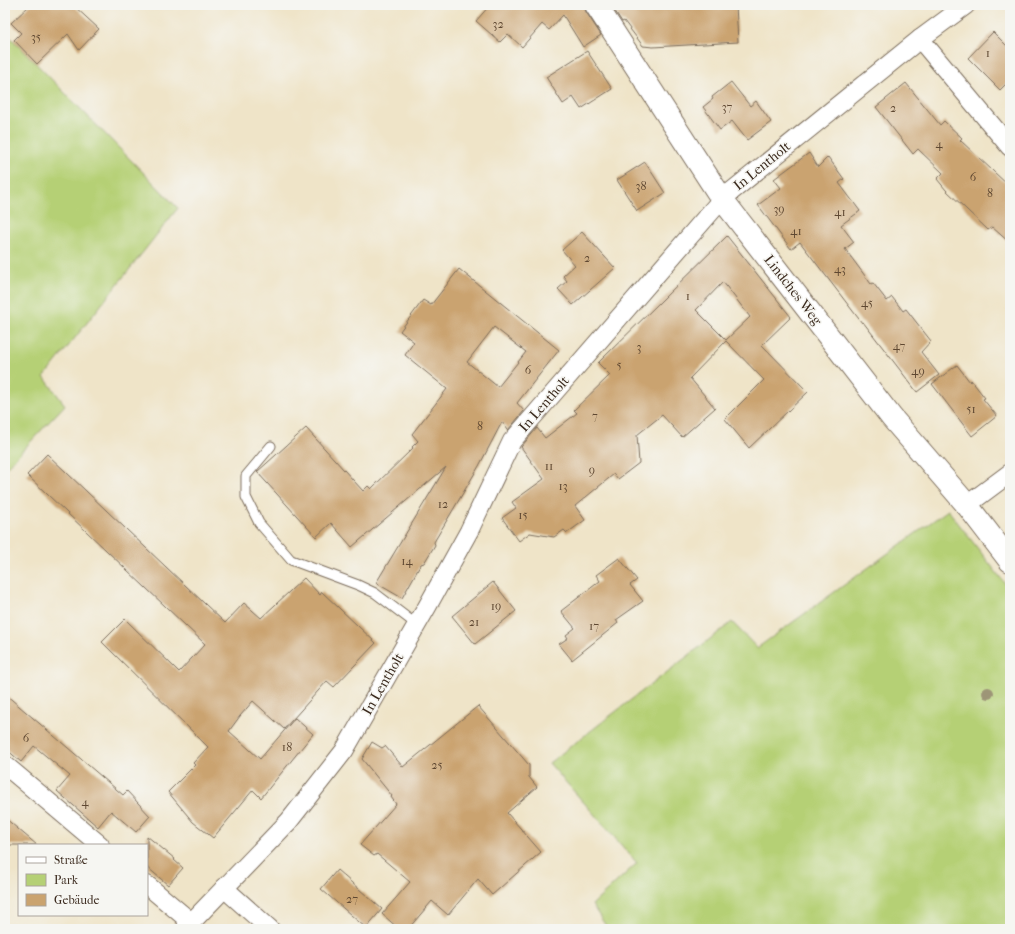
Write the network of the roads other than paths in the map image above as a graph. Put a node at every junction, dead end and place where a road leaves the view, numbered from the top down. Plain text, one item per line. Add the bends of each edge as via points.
1 (596, 5) edge
2 (966, 5) edge
3 (920, 39) junction
4 (1010, 147) edge
5 (722, 199) junction
6 (271, 446) dead end
7 (1010, 473) edge
8 (967, 505) junction
9 (1010, 561) edge
10 (417, 625) junction
11 (5, 765) edge
12 (99, 844) edge
13 (148, 886) edge
14 (224, 888) junction
15 (188, 926) edge
16 (270, 929) edge

1 - 5 street, Lindches Weg
2 - 3 street, In Lentholt
3 - 4 street
3 - 5 street, In Lentholt
5 - 8 street, Lindches Weg via 892,418
5 - 10 street, In Lentholt via 512,441 469,531
6 - 10 lane via 246,476 246,497 259,523 291,560 375,593
7 - 8 street
8 - 9 street, Lindches Weg
10 - 14 street, In Lentholt via 344,751 289,821
11 - 12 street
13 - 15 street
14 - 15 street, In Lentholt
14 - 16 street

